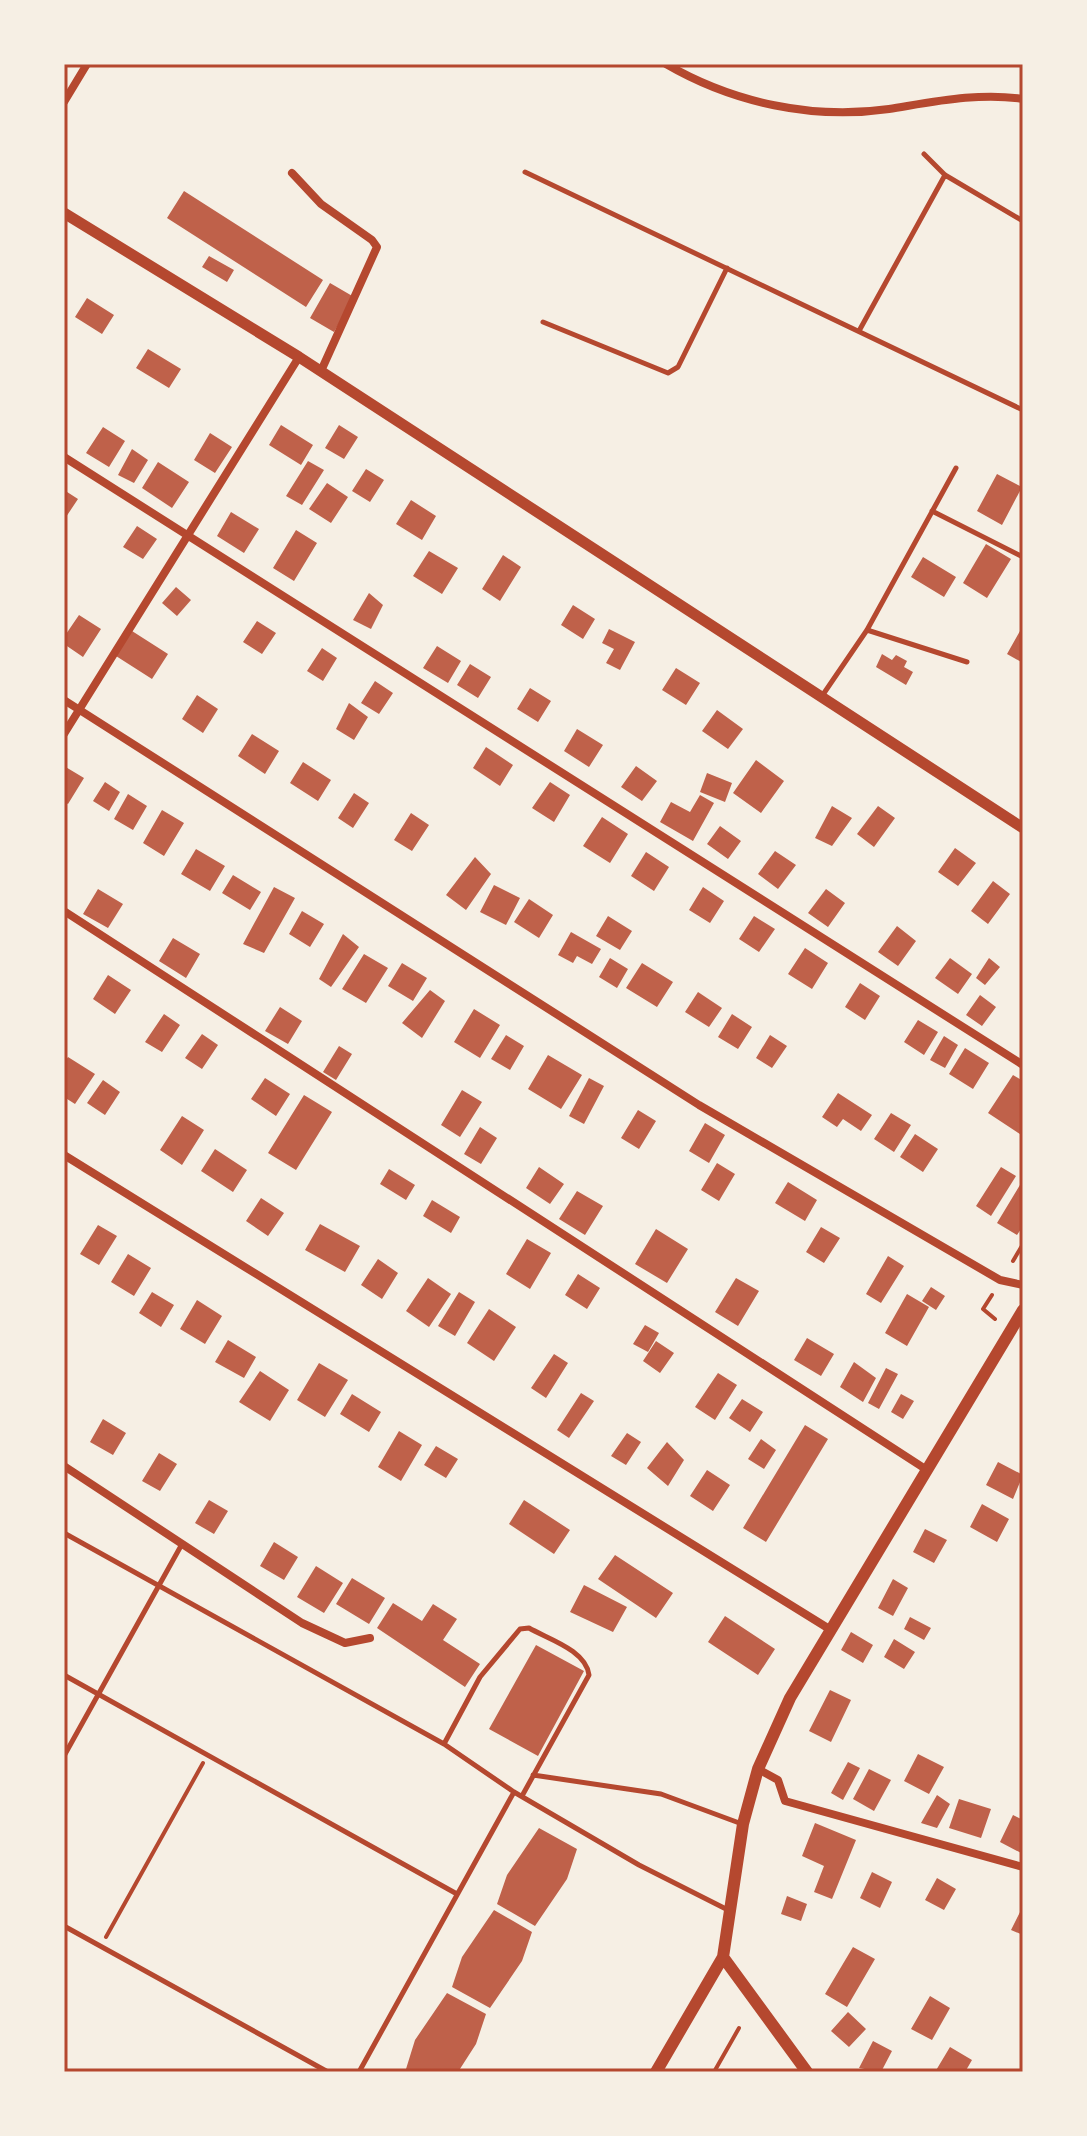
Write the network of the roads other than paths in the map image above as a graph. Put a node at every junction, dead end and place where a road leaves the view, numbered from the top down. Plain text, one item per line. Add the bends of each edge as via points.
1 (87, 64) edge
2 (666, 64) edge
3 (1023, 99) edge
4 (64, 102) edge
5 (924, 154) dead end
6 (525, 172) dead end
7 (292, 173) dead end
8 (945, 175) junction
9 (64, 213) edge
10 (1023, 221) edge
11 (727, 268) junction
12 (543, 322) dead end
13 (859, 331) junction
14 (299, 357) junction
15 (321, 371) junction
16 (1023, 410) edge
17 (64, 457) edge
18 (956, 468) dead end
19 (932, 511) junction
20 (188, 534) junction
21 (1023, 557) edge
22 (867, 630) junction
23 (967, 662) dead end
24 (821, 697) junction
25 (64, 700) edge
26 (79, 709) junction
27 (64, 734) edge
28 (1021, 822) edge
29 (64, 911) edge
30 (1023, 1065) edge
31 (64, 1155) edge
32 (1023, 1285) edge
33 (1023, 1310) edge
34 (64, 1466) edge
35 (927, 1470) junction
36 (64, 1533) edge
37 (183, 1544) junction
38 (159, 1586) junction
39 (831, 1630) junction
40 (370, 1638) dead end
41 (64, 1675) edge
42 (99, 1694) junction
43 (444, 1744) junction
44 (64, 1756) edge
45 (758, 1769) junction
46 (533, 1775) junction
47 (514, 1792) junction
48 (522, 1796) junction
49 (743, 1824) junction
50 (1023, 1867) edge
51 (457, 1894) junction
52 (731, 1911) junction
53 (64, 1926) edge
54 (723, 1957) junction
55 (328, 2072) edge
56 (359, 2072) edge
57 (656, 2072) edge
58 (807, 2072) edge

1 - 4 street
2 - 3 street via 714,88 809,111 874,110 974,97
5 - 8 lane
6 - 11 lane
7 - 15 street via 321,204 377,247
8 - 10 lane
8 - 13 lane
9 - 14 street
11 - 12 lane via 678,367 668,373
11 - 13 lane
13 - 16 lane
14 - 15 street
14 - 20 street
15 - 24 street
17 - 20 street
18 - 19 lane
19 - 21 lane
19 - 22 lane
20 - 26 street
20 - 30 street
22 - 23 lane
22 - 24 lane
24 - 28 street
25 - 26 street
26 - 27 street
26 - 32 street via 699,1105 1000,1280
29 - 35 street
31 - 39 street
33 - 35 main road
34 - 37 street
35 - 39 main road
36 - 38 lane
37 - 38 lane
37 - 40 street via 302,1623 345,1643
38 - 42 lane
38 - 43 lane
39 - 45 main road via 790,1698
41 - 42 lane
42 - 44 lane
42 - 51 lane
43 - 46 lane via 480,1677 513,1633 529,1628 580,1657 589,1675
43 - 47 lane
45 - 49 main road
45 - 50 street via 778,1780 785,1801
46 - 48 lane
46 - 49 lane via 661,1794
47 - 48 lane
47 - 51 lane
48 - 52 lane via 639,1865
49 - 52 main road
51 - 56 lane
52 - 54 main road
53 - 55 lane
54 - 57 main road
54 - 58 main road

